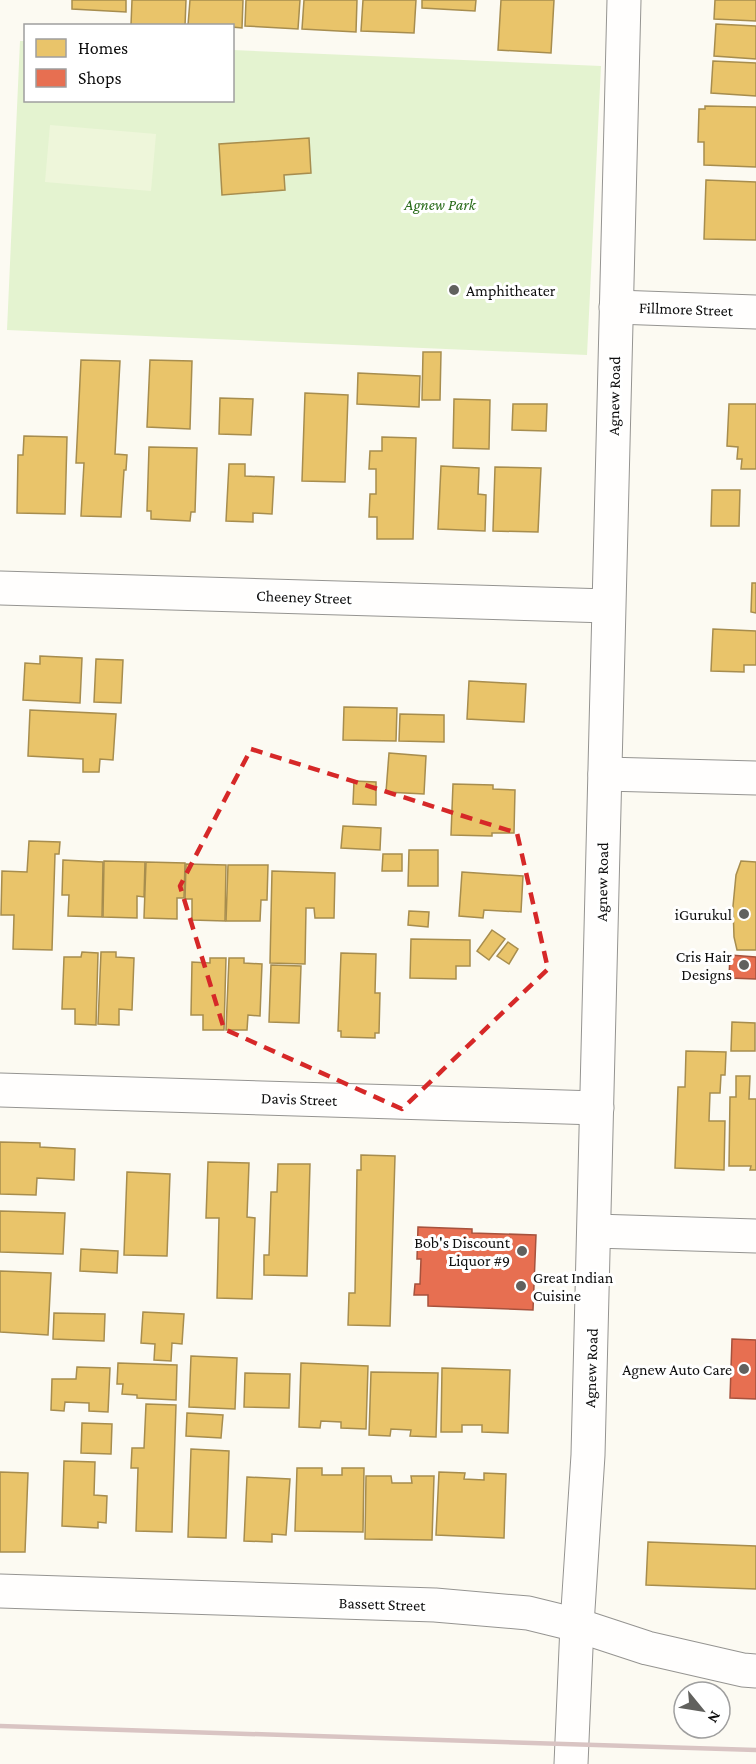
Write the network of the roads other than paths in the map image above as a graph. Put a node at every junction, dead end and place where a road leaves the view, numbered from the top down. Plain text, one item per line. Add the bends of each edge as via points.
1 (624, 0) edge
2 (616, 307) junction
3 (756, 312) edge
4 (0, 588) edge
5 (608, 606) junction
6 (605, 774) junction
7 (756, 778) edge
8 (0, 1089) edge
9 (597, 1108) junction
10 (595, 1231) junction
11 (756, 1236) edge
12 (0, 1591) edge
13 (577, 1625) junction
14 (756, 1671) edge
15 (571, 1764) edge

1 - 2 street, Agnew Road
2 - 3 street, Fillmore Street
2 - 5 street, Agnew Road
4 - 5 street, Cheeney Street
5 - 6 street, Agnew Road
6 - 7 street
6 - 9 street, Agnew Road
8 - 9 street, Davis Street
9 - 10 street, Agnew Road
10 - 11 street
10 - 13 street, Agnew Road via 588,1455
12 - 13 street, Bassett Street via 435,1605 528,1613
13 - 14 street, Bassett Street via 647,1648
13 - 15 street, Agnew Road

